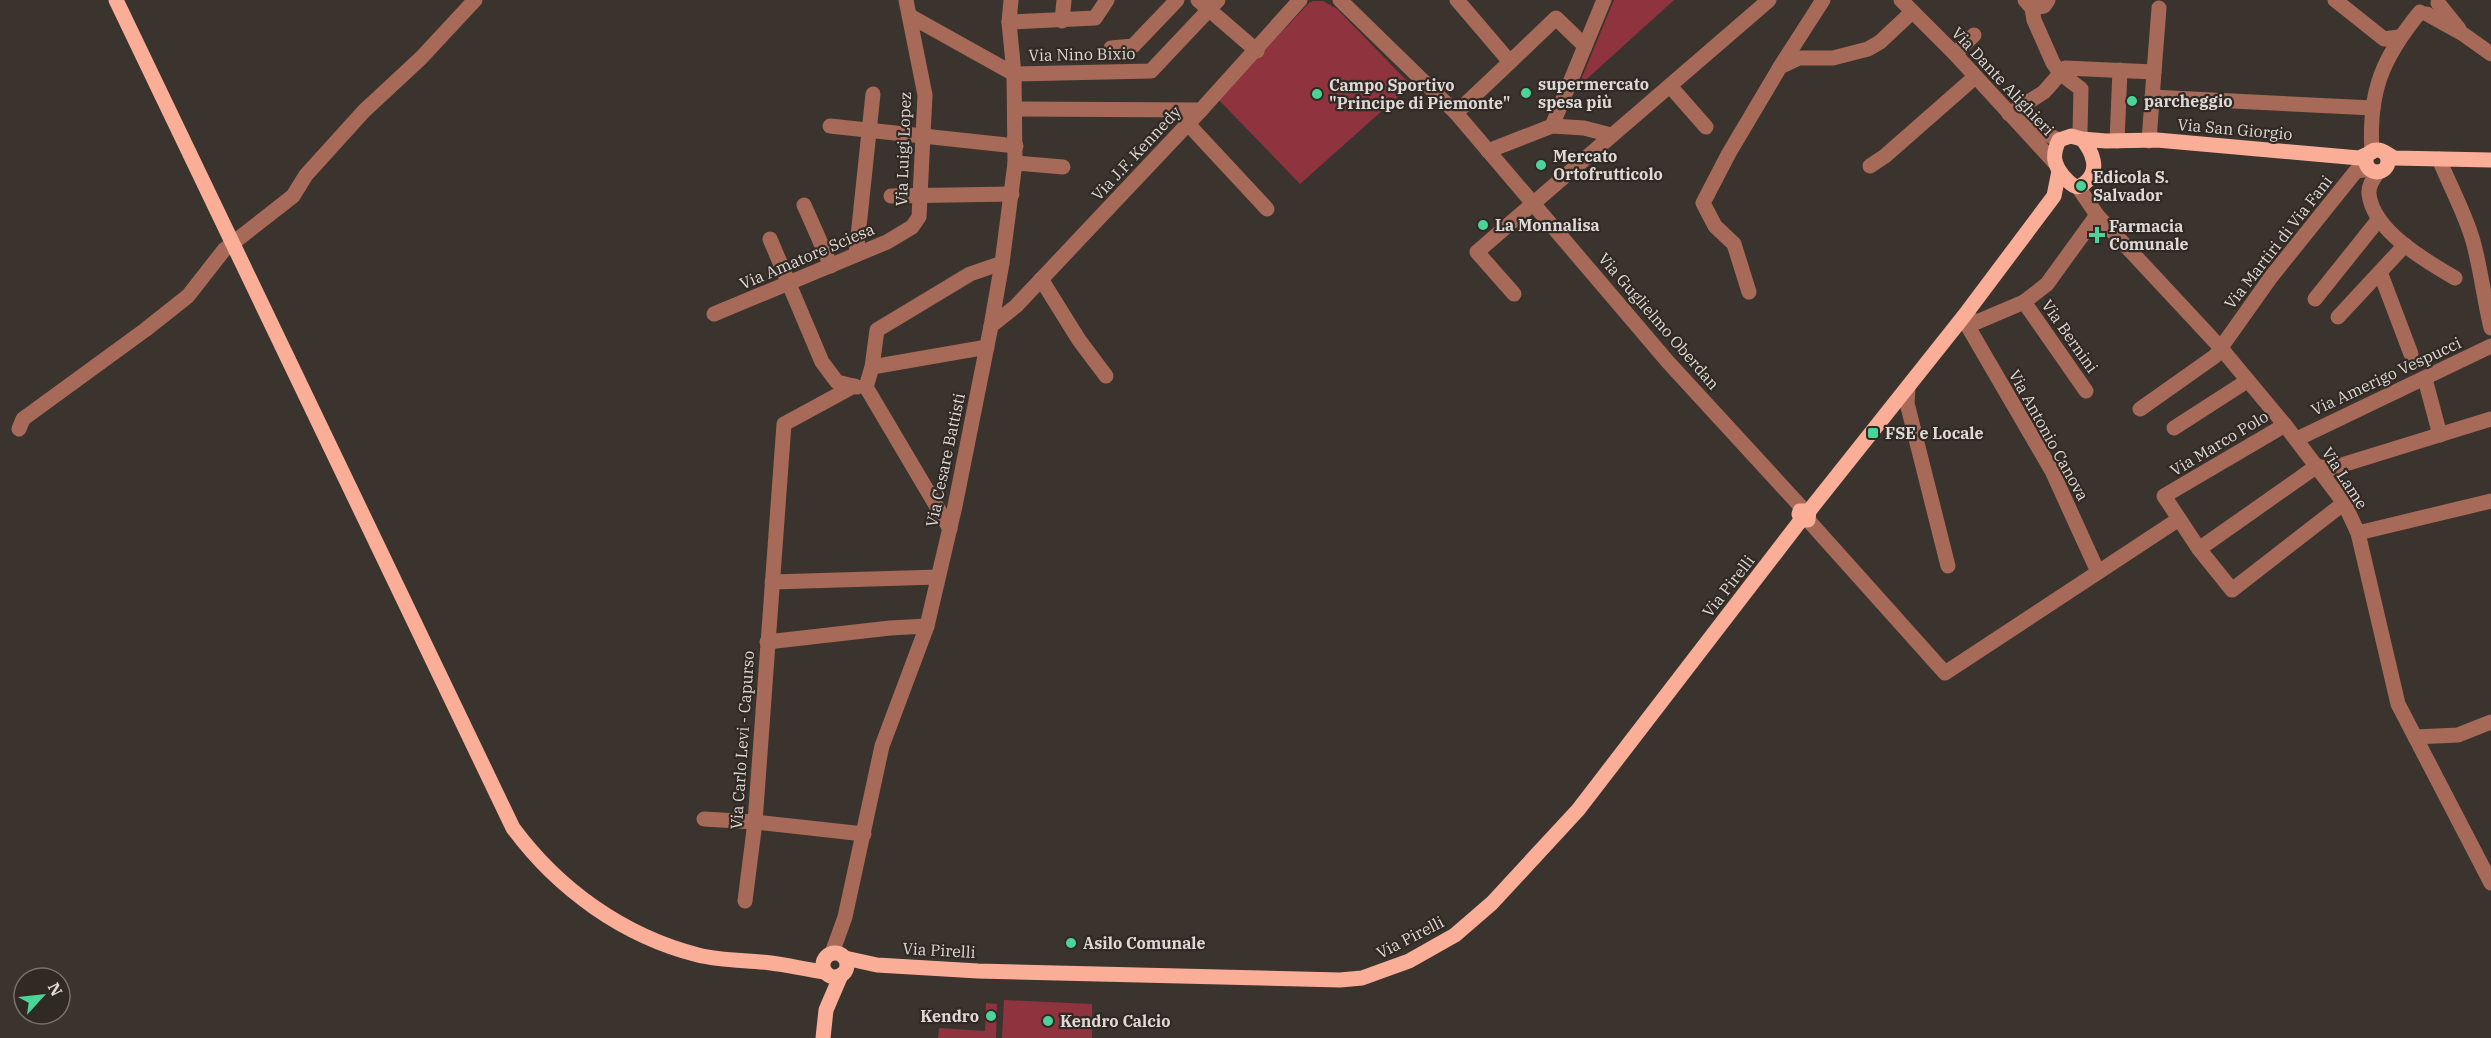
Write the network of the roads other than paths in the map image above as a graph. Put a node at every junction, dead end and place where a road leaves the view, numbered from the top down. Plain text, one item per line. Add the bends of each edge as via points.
1 (116, 0) edge
2 (456, 0) edge
3 (475, 0) edge
4 (906, 0) edge
5 (1064, 0) edge
6 (1107, 0) edge
7 (1177, 0) edge
8 (1300, 0) edge
9 (1340, 0) edge
10 (1457, 0) edge
11 (1604, 0) edge
12 (1769, 0) edge
13 (1823, 0) edge
14 (2048, 0) edge
15 (2336, 0) edge
16 (1008, 2) edge
17 (1208, 3) edge
18 (1907, 4) edge
19 (2029, 4) edge
20 (2424, 5) edge
21 (2159, 8) dead end
22 (464, 15) junction
23 (910, 16) junction
24 (1062, 21) junction
25 (1009, 22) junction
26 (1974, 35) dead end
27 (2399, 37) junction
28 (1585, 46) junction
29 (1111, 48) dead end
30 (1257, 51) junction
31 (1954, 54) junction
32 (2491, 54) edge
33 (1510, 62) junction
34 (1780, 67) junction
35 (2082, 67) junction
36 (2120, 70) junction
37 (2154, 72) junction
38 (2060, 73) junction
39 (1014, 74) junction
40 (1975, 77) junction
41 (1670, 86) junction
42 (2081, 89) junction
43 (873, 94) dead end
44 (2152, 97) junction
45 (2373, 108) junction
46 (1015, 109) junction
47 (1201, 110) junction
48 (1456, 113) junction
49 (2012, 117) junction
50 (1188, 124) junction
51 (830, 126) dead end
52 (1552, 126) junction
53 (1706, 127) dead end
54 (869, 130) junction
55 (924, 135) junction
56 (1611, 135) junction
57 (2082, 139) junction
58 (2059, 140) junction
59 (2111, 141) junction
60 (2149, 141) junction
61 (1016, 146) junction
62 (1488, 151) junction
63 (2439, 159) junction
64 (2093, 160) junction
65 (2491, 160) edge
66 (2376, 162) junction
67 (1015, 163) junction
68 (1870, 166) dead end
69 (1063, 167) dead end
70 (2056, 167) junction
71 (2075, 186) junction
72 (1012, 194) junction
73 (891, 196) dead end
74 (921, 196) junction
75 (2054, 196) junction
76 (1534, 202) junction
77 (804, 205) dead end
78 (1267, 209) dead end
79 (2097, 215) junction
80 (2379, 219) junction
81 (912, 226) joint
82 (770, 239) dead end
83 (233, 243) junction
84 (2405, 245) junction
85 (856, 255) junction
86 (1002, 263) junction
87 (831, 266) junction
88 (2380, 272) junction
89 (2456, 278) dead end
90 (1041, 279) junction
91 (789, 284) junction
92 (1749, 292) dead end
93 (1515, 294) dead end
94 (2315, 299) dead end
95 (2024, 302) junction
96 (714, 314) dead end
97 (1963, 317) junction
98 (2338, 317) dead end
99 (991, 326) junction
100 (2491, 328) edge
101 (2491, 346) edge
102 (987, 347) junction
103 (2220, 347) junction
104 (2411, 354) dead end
105 (872, 367) junction
106 (1106, 376) dead end
107 (2425, 379) junction
108 (2247, 381) junction
109 (860, 387) junction
110 (1908, 387) junction
111 (2086, 391) dead end
112 (2140, 409) dead end
113 (2491, 419) edge
114 (2286, 425) junction
115 (2174, 428) dead end
116 (19, 429) dead end
117 (2440, 435) junction
118 (2296, 439) junction
119 (2317, 466) junction
120 (2491, 501) edge
121 (2344, 503) junction
122 (1805, 515) junction
123 (2179, 519) junction
124 (950, 529) junction
125 (2358, 533) junction
126 (2199, 549) junction
127 (1948, 566) dead end
128 (2098, 572) junction
129 (938, 577) junction
130 (772, 582) junction
131 (927, 626) junction
132 (767, 642) junction
133 (2491, 722) edge
134 (2415, 737) junction
135 (704, 819) dead end
136 (755, 822) junction
137 (864, 834) junction
138 (2491, 883) edge
139 (746, 901) dead end
140 (837, 956) junction
141 (772, 963) junction
142 (877, 964) junction
143 (834, 974) junction
144 (823, 1038) edge

1 - 83 main road
2 - 22 street
3 - 22 street
4 - 23 street, Via Luigi Lopez
5 - 24 street
6 - 24 street via 1095,18
7 - 29 street via 1133,46
8 - 30 street, Via J.F. Kennedy
9 - 48 street, Via Guglielmo Oberdan
10 - 33 street
11 - 28 street
12 - 41 street
13 - 34 street
14 - 19 street via 2044,6
15 - 27 street via 2384,39
16 - 25 street, Via Cesare Battisti
17 - 30 street
17 - 39 street, Via Nino Bixio via 1151,71
18 - 31 street, Via Dante Alighieri
18 - 34 street via 1880,42 1868,49 1833,58 1799,58
19 - 38 street
20 - 27 street
20 - 32 street
21 - 37 street
22 - 83 street via 364,111 292,196
23 - 39 street
23 - 55 street, Via Luigi Lopez via 925,95
24 - 25 street
25 - 39 street, Via Cesare Battisti
26 - 31 street
27 - 45 street via 2375,88
28 - 33 street via 1556,18
28 - 52 street
30 - 47 street, Via J.F. Kennedy
31 - 40 street, Via Dante Alighieri
33 - 48 street
34 - 92 street via 1703,203 1715,226 1734,244
35 - 36 street
35 - 38 street via 2065,68
35 - 42 street
36 - 37 street
36 - 59 street
37 - 44 street
38 - 42 street
38 - 49 street via 2044,92
39 - 46 street, Via Cesare Battisti
40 - 49 street, Via Dante Alighieri
40 - 68 street
41 - 53 street
41 - 56 street
42 - 57 street
43 - 54 street
44 - 45 street
44 - 60 street
45 - 66 street
46 - 47 street
46 - 61 street, Via Cesare Battisti
47 - 50 street, Via J.F. Kennedy
48 - 62 street, Via Guglielmo Oberdan
49 - 58 street
49 - 70 street, Via Dante Alighieri
50 - 78 street
50 - 90 street, Via J.F. Kennedy
51 - 54 street
52 - 56 street
52 - 62 street
54 - 55 street
54 - 85 street
55 - 61 street
55 - 74 street, Via Luigi Lopez
56 - 76 street
57 - 58 main road via 2072,136
57 - 59 main road, Via San Giorgio
57 - 64 main road
58 - 70 main road via 2053,153
59 - 60 main road, Via San Giorgio
59 - 64 main road
60 - 66 main road, Via San Giorgio
61 - 67 street, Via Cesare Battisti
62 - 76 street, Via Guglielmo Oberdan
63 - 65 main road, Via San Giorgio
63 - 66 main road, Via San Giorgio
63 - 100 street via 2472,238
64 - 71 main road via 2091,176
66 - 80 street via 2369,192
66 - 103 street, Via Martiri di Via Fani via 2356,171
67 - 69 street
67 - 72 street, Via Cesare Battisti
70 - 71 main road
70 - 75 main road, Via Pirelli
71 - 75 main road, Via Pirelli
71 - 79 street, Via Lame
72 - 74 street
72 - 86 street, Via Cesare Battisti
73 - 74 street
74 - 81 street, Via Luigi Lopez via 919,217
75 - 97 main road, Via Pirelli
76 - 93 street via 1477,252
76 - 122 street, Via Guglielmo Oberdan via 1668,362
77 - 87 street
79 - 95 street via 2047,284
79 - 103 street, Via Lame
80 - 84 street
80 - 94 street
81 - 85 street, Via Amatore Sciesa
82 - 91 street
83 - 116 street via 188,296 23,419
83 - 141 main road via 503,809 529,850 572,892 614,921 665,945 699,955
84 - 88 street
84 - 89 street
85 - 87 street, Via Amatore Sciesa
86 - 99 street, Via Cesare Battisti
86 - 105 street via 970,274 877,330
87 - 91 street, Via Amatore Sciesa
88 - 98 street
88 - 104 street
90 - 99 street, Via J.F. Kennedy
90 - 106 street
91 - 96 street, Via Amatore Sciesa
91 - 109 street via 822,362 837,382
95 - 97 street via 1977,322
95 - 111 street, Via Bernini
97 - 110 main road, Via Pirelli
97 - 128 street, Via Antonio Canova via 2052,471
99 - 102 street, Via Cesare Battisti
101 - 107 street, Via Amerigo Vespucci
102 - 105 street
102 - 124 street, Via Cesare Battisti
103 - 108 street, Via Lame
103 - 112 street, Via Martiri di Via Fani via 2215,356
105 - 109 street
107 - 117 street
107 - 118 street, Via Amerigo Vespucci
108 - 114 street, Via Lame
108 - 115 street
109 - 124 street
109 - 130 street, Via Carlo Levi - Capurso via 784,424
110 - 122 main road, Via Pirelli
110 - 127 street via 1907,403
113 - 117 street
114 - 118 street, Via Lame
114 - 123 street, Via Marco Polo via 2164,496
117 - 119 street via 2329,470
118 - 119 street, Via Lame
119 - 121 street, Via Lame
119 - 126 street
120 - 125 street
121 - 125 street, Via Lame
121 - 126 street, Via Marco Polo via 2232,590
122 - 128 street, Via Guglielmo Oberdan via 1945,674
122 - 142 main road, Via Pirelli via 1578,810 1492,903 1455,935 1409,961 1362,978 1340,980 978,971
123 - 126 street, Via Marco Polo
123 - 128 street
124 - 129 street, Via Cesare Battisti
125 - 134 street, Via Lame via 2398,704
129 - 130 street
129 - 131 street, Via Cesare Battisti
130 - 132 street, Via Carlo Levi - Capurso
131 - 132 street
131 - 137 street, Via Cesare Battisti via 882,746
132 - 136 street, Via Carlo Levi - Capurso
133 - 134 street via 2458,735
134 - 138 street, Via Lame
135 - 136 street
136 - 137 street
136 - 139 street, Via Carlo Levi - Capurso
137 - 140 street, Via Cesare Battisti
140 - 141 main road, Via Pirelli
140 - 142 main road, Via Pirelli
140 - 143 main road via 847,969
140 - 143 main road via 823,962
141 - 143 main road
142 - 143 main road, Via Pirelli
143 - 144 main road

